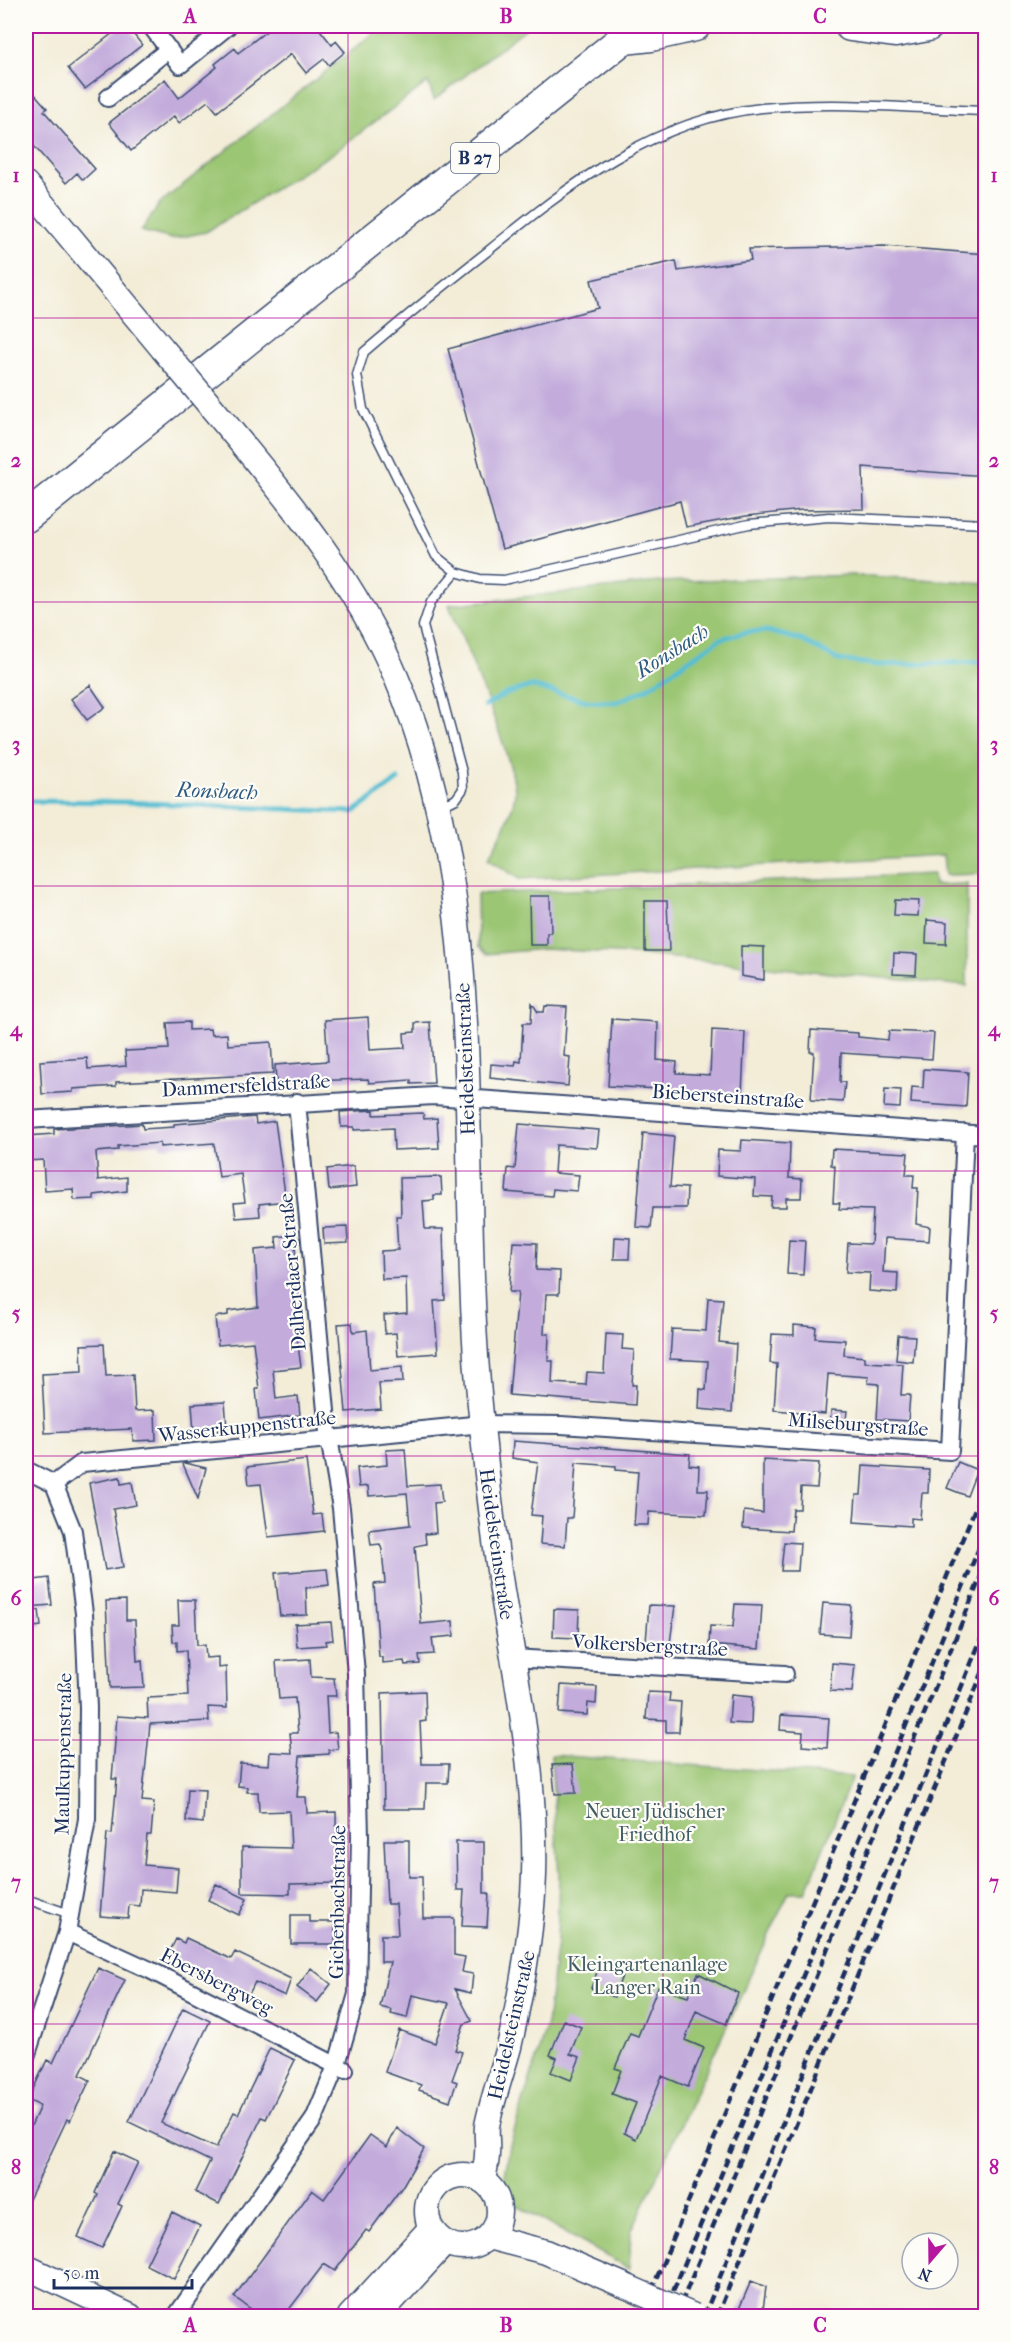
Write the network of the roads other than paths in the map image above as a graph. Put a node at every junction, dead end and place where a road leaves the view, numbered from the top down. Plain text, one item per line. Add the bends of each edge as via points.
1 (151, 26) edge
2 (228, 26) edge
3 (695, 26) edge
4 (850, 26) edge
5 (910, 27) edge
6 (632, 32) edge
7 (169, 49) junction
8 (108, 98) dead end
9 (986, 111) edge
10 (26, 184) edge
11 (26, 517) edge
12 (986, 524) edge
13 (456, 572) junction
14 (437, 808) junction
15 (468, 1101) junction
16 (297, 1102) junction
17 (26, 1120) edge
18 (965, 1133) junction
19 (986, 1135) edge
20 (483, 1424) junction
21 (329, 1439) junction
22 (26, 1470) edge
23 (54, 1484) junction
24 (513, 1658) junction
25 (785, 1674) dead end
26 (26, 1899) edge
27 (70, 1914) junction
28 (67, 1932) junction
29 (26, 2057) edge
30 (342, 2067) junction
31 (486, 2130) junction
32 (458, 2175) junction
33 (483, 2181) junction
34 (493, 2228) junction
35 (438, 2236) junction
36 (26, 2267) edge
37 (130, 2316) edge
38 (176, 2316) edge
39 (350, 2316) edge
40 (378, 2316) edge
41 (694, 2316) edge

1 - 7 street
2 - 7 street via 180,64
3 - 6 highway via 651,36
4 - 5 highway via 877,31
6 - 11 highway, B 27
7 - 8 street
9 - 13 lane via 861,106 761,108 660,135 613,158 570,186 364,352 357,375 363,409 436,555
10 - 14 main road, Heidelsteinstraße, bridge via 293,505 326,551 378,639 412,720
12 - 13 lane via 829,517 760,523 504,580
13 - 14 lane via 431,602 423,626 462,772 463,789 456,799
14 - 15 main road, Heidelsteinstraße via 459,951
15 - 16 street, Dammersfeldstraße via 434,1096
15 - 18 street, Biebersteinstraße
15 - 20 main road, Heidelsteinstraße
16 - 17 street, Dammersfeldstraße
16 - 21 street, Dalherdaer Straße
18 - 19 street, Biebersteinstraße
18 - 20 street, Milseburgstraße via 950,1451 561,1425
20 - 21 street, Wasserkuppenstraße
20 - 24 main road, Heidelsteinstraße
21 - 23 street, Wasserkuppenstraße via 82,1463
21 - 30 street, Gichenbachstraße via 341,1508 356,1673 360,1836 357,1994
22 - 23 street
23 - 27 street, Maulkuppenstraße via 73,1531 86,1649 87,1819
24 - 25 street, Volkersbergstraße
24 - 31 main road, Heidelsteinstraße via 534,1831 531,1931 515,2018
26 - 27 lane
27 - 28 street, Maulkuppenstraße
28 - 29 street, Maulkuppenstraße
28 - 30 street, Ebersbergweg
30 - 38 street, Gichenbachstraße via 314,2119
31 - 32 main road, Heidelsteinstraße
31 - 33 main road, Heidelsteinstraße
32 - 33 main road
32 - 35 main road via 433,2190 426,2209
33 - 34 main road via 496,2197
34 - 35 main road via 481,2243 463,2248
34 - 41 main road, bridge
35 - 39 main road
35 - 40 main road
36 - 37 main road

